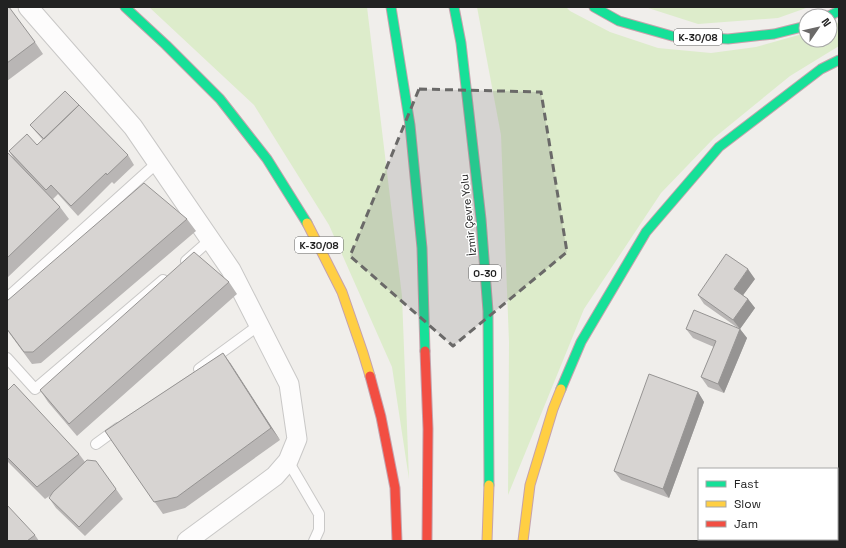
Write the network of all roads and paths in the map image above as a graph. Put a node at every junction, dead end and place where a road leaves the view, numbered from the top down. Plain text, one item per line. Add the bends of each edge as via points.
1 (28, 7) edge
2 (125, 7) edge
3 (391, 7) edge
4 (454, 7) edge
5 (594, 7) edge
6 (798, 28) edge
7 (839, 60) edge
8 (158, 162) junction
9 (210, 239) junction
10 (180, 265) edge
11 (168, 276) edge
12 (7, 298) edge
13 (259, 325) junction
14 (7, 358) edge
15 (190, 375) edge
16 (128, 421) edge
17 (96, 444) dead end
18 (288, 461) junction
19 (190, 540) edge
20 (314, 541) edge
21 (397, 541) edge
22 (427, 541) edge
23 (487, 541) edge
24 (523, 541) edge

1 - 8 street via 133,127
2 - 21 highway, K-30/08 via 220,99 267,159 310,227 342,292 381,417 395,488
3 - 22 highway via 410,125 422,248 428,429
4 - 23 highway, İzmir Çevre Yolu / O-30 via 470,117 488,311
5 - 6 highway, K-30/08 via 619,21 672,36 728,39 774,34
7 - 24 highway via 821,70 719,147 646,232 580,342 556,403 530,485
8 - 9 street
8 - 12 lane
9 - 10 lane
9 - 13 street via 231,270
11 - 14 lane via 35,389
13 - 15 lane
13 - 18 street via 289,384 296,439
16 - 17 lane
18 - 19 street via 275,476
18 - 20 lane via 319,514 319,530

